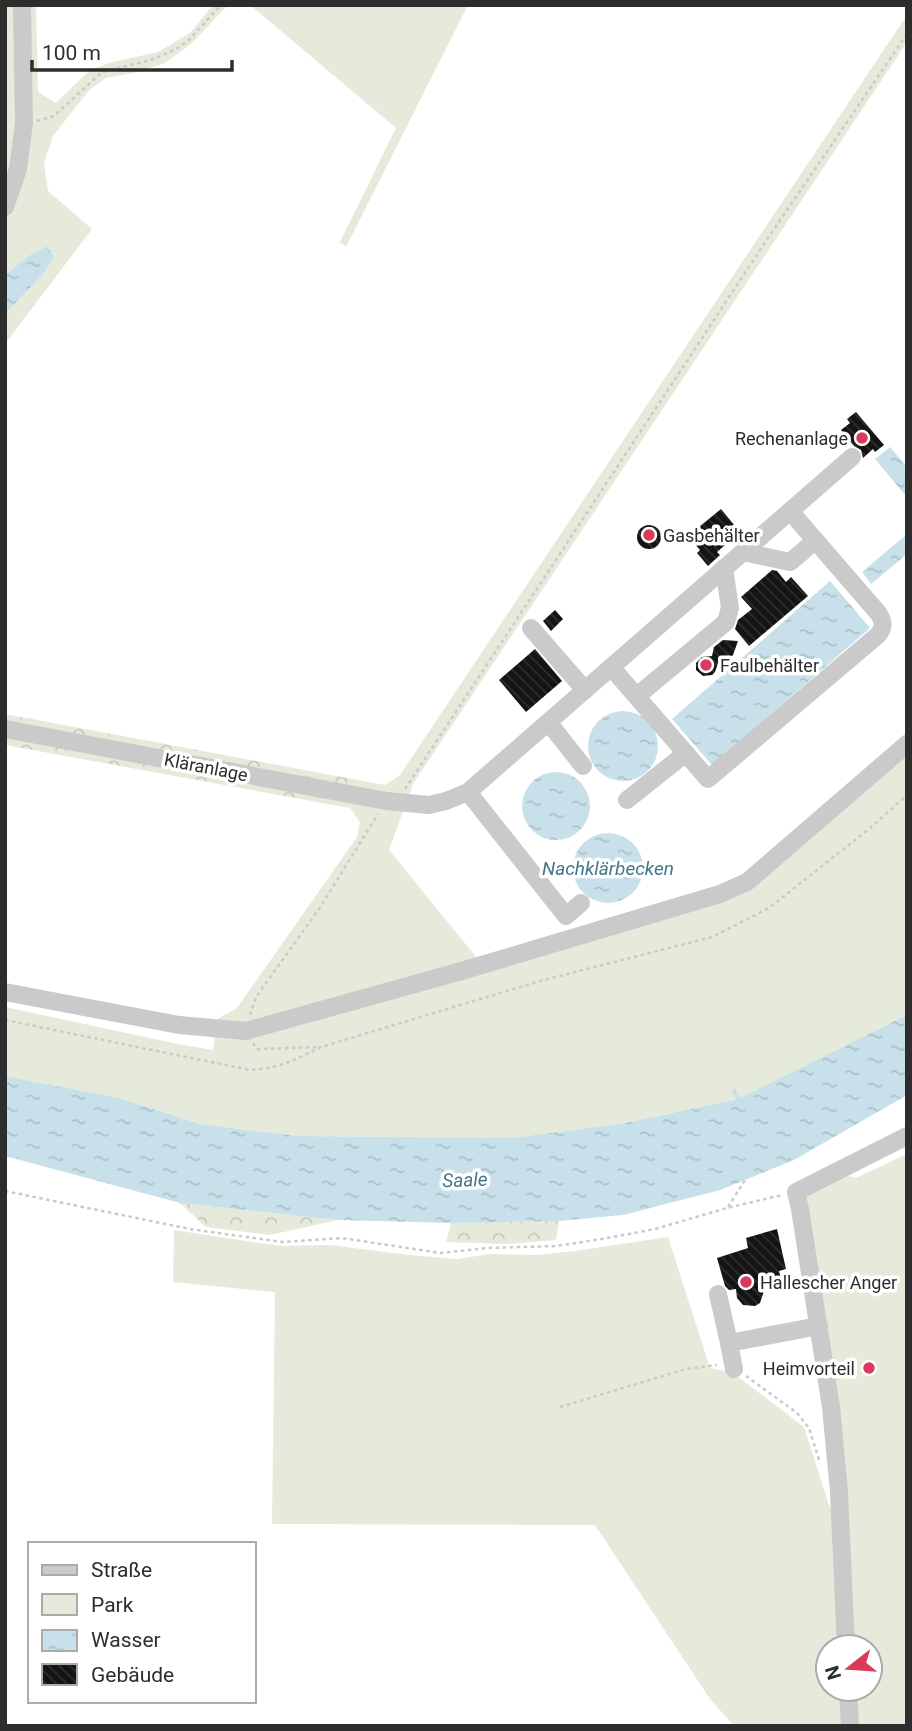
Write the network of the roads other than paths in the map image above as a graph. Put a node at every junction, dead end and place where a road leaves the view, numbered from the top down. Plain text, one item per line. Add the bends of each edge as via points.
1 (22, 5) edge
2 (5, 207) edge
3 (852, 457) dead end
4 (790, 511) junction
5 (815, 540) junction
6 (743, 552) junction
7 (724, 568) junction
8 (531, 628) dead end
9 (611, 667) junction
10 (584, 690) junction
11 (637, 696) junction
12 (548, 722) junction
13 (5, 729) edge
14 (907, 744) edge
15 (686, 753) junction
16 (583, 766) dead end
17 (468, 792) junction
18 (627, 800) dead end
19 (581, 902) dead end
20 (5, 992) edge
21 (907, 1136) edge
22 (718, 1294) dead end
23 (819, 1326) junction
24 (729, 1343) junction
25 (734, 1369) road end
26 (845, 1633) edge
27 (849, 1703) edge
28 (850, 1726) edge

1 - 2 street via 24,122 18,169
3 - 4 street
4 - 5 street
4 - 6 street
5 - 6 street via 790,562
5 - 15 street via 879,614 883,629 708,779
6 - 7 street
7 - 9 street
7 - 11 street via 730,608 726,622
8 - 10 street
9 - 10 street
9 - 11 street
10 - 12 street
11 - 15 street
12 - 16 street
12 - 17 street
13 - 17 street, Kläranlage via 406,804 429,805
14 - 20 street via 747,882 720,894 246,1031 180,1025
15 - 18 street
17 - 19 street via 566,916
21 - 23 street via 796,1192
22 - 24 street
23 - 24 street
23 - 26 street via 839,1492
24 - 25 street
27 - 28 street

